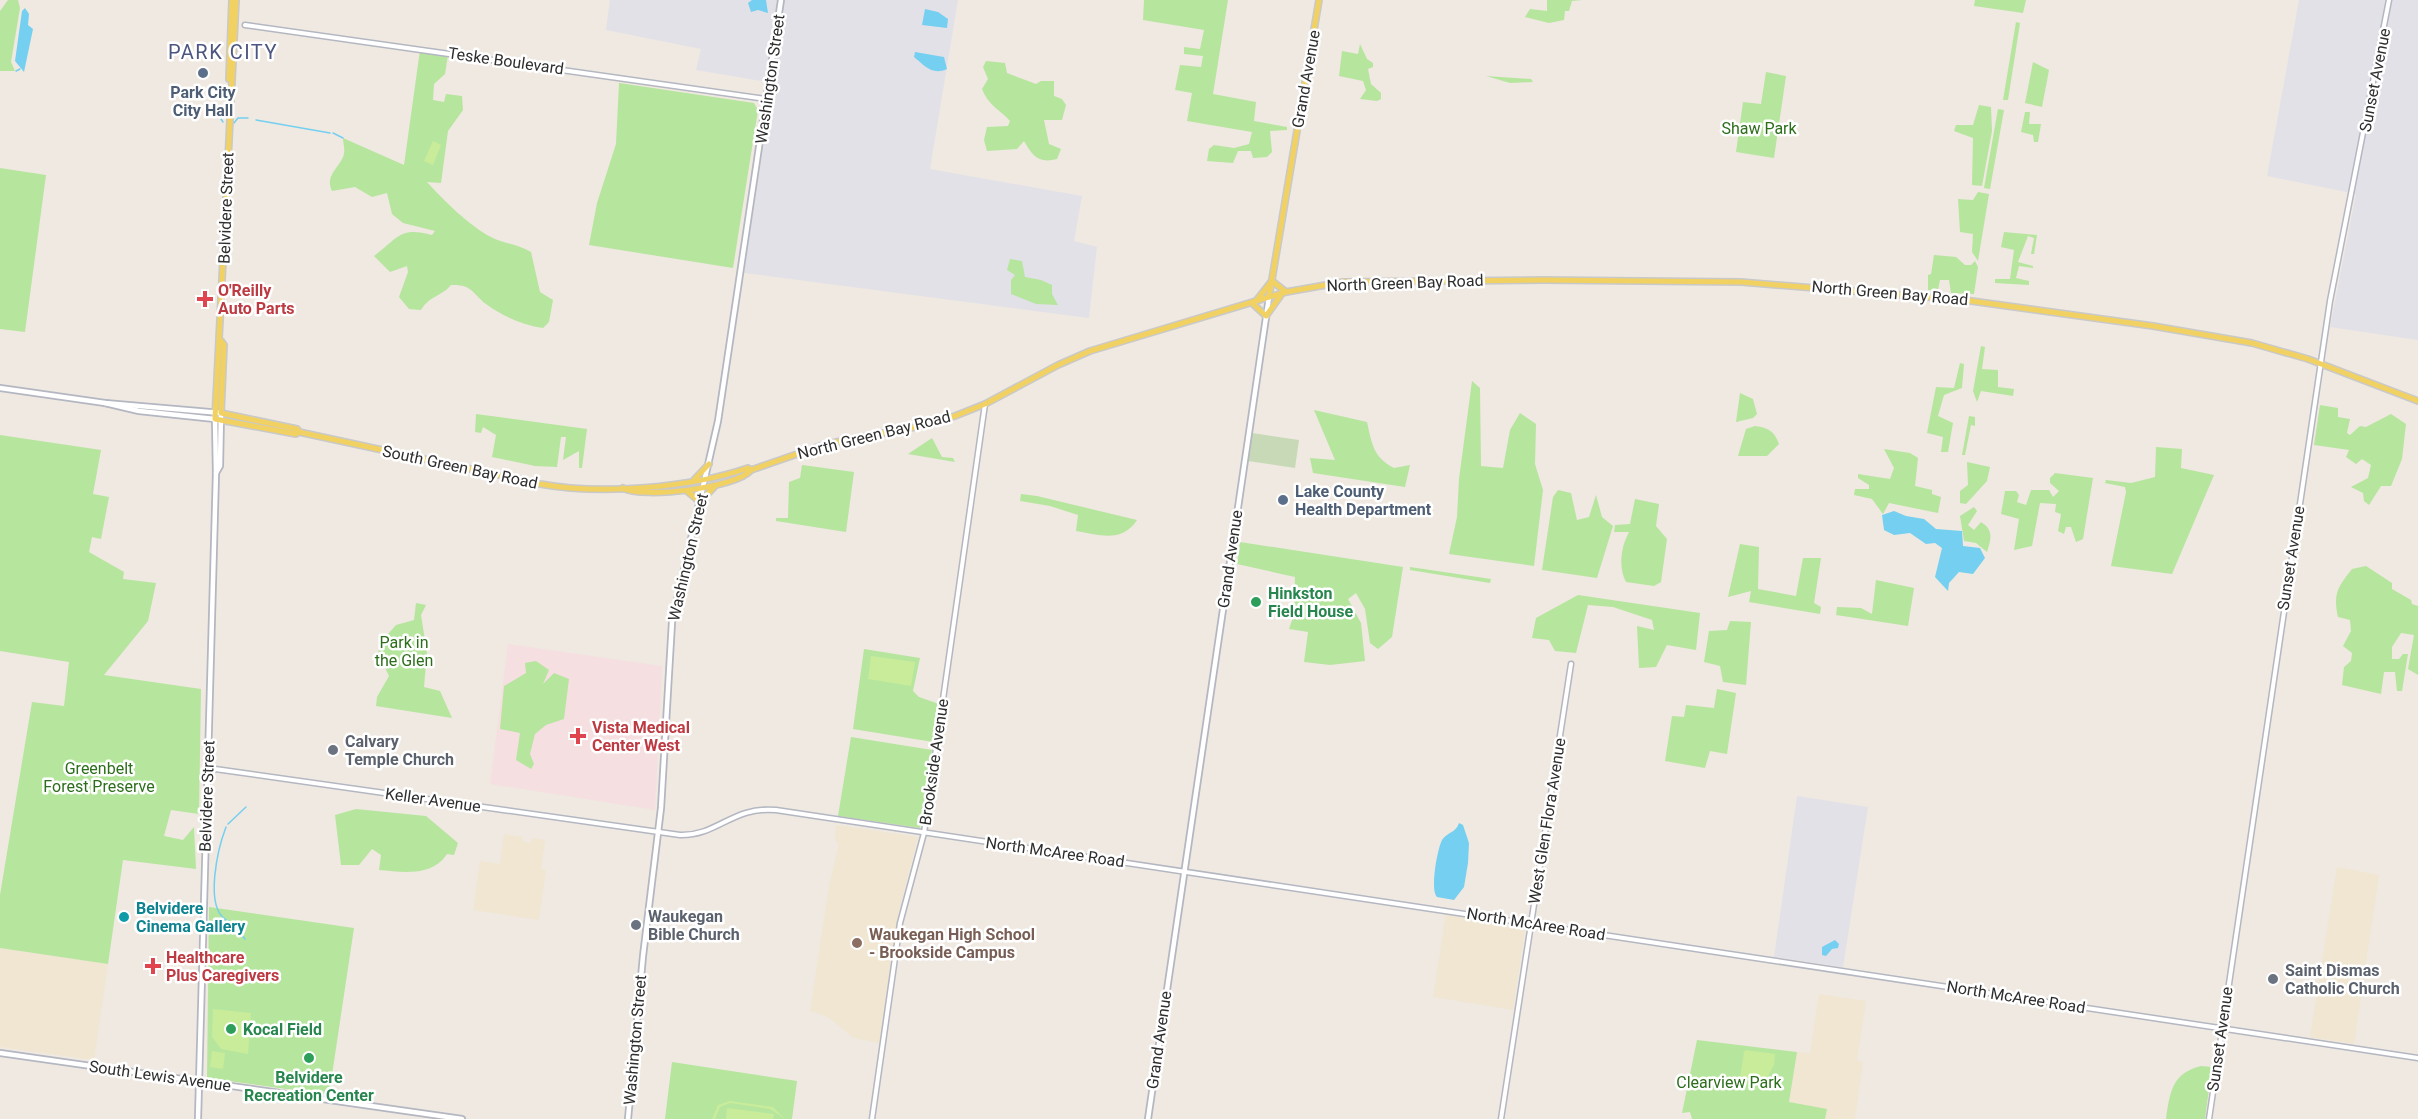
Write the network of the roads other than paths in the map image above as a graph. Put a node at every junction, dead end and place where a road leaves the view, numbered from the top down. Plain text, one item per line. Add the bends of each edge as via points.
1 (234, 0) edge
2 (781, 0) edge
3 (1319, 0) edge
4 (2389, 0) edge
5 (245, 25) dead end
6 (766, 99) junction
7 (1272, 281) junction
8 (1284, 293) junction
9 (1269, 297) junction
10 (1254, 302) junction
11 (1266, 316) junction
12 (2320, 363) junction
13 (0, 388) edge
14 (2418, 401) edge
15 (985, 404) junction
16 (218, 416) junction
17 (709, 464) junction
18 (751, 470) junction
19 (718, 477) junction
20 (706, 479) junction
21 (691, 482) junction
22 (717, 484) junction
23 (704, 487) junction
24 (622, 488) junction
25 (687, 490) junction
26 (700, 502) junction
27 (1571, 664) dead end
28 (208, 768) junction
29 (658, 833) junction
30 (924, 833) junction
31 (1184, 871) junction
32 (1529, 923) junction
33 (2222, 1028) junction
34 (0, 1053) edge
35 (2418, 1058) edge
36 (199, 1082) junction
37 (198, 1119) edge
38 (462, 1119) edge
39 (628, 1119) edge
40 (872, 1119) edge
41 (1148, 1119) edge
42 (1501, 1119) edge
43 (2209, 1119) edge

1 - 16 main road, Belvidere Street
2 - 6 main road, Washington Street
3 - 7 main road, Grand Avenue
4 - 12 street, Sunset Avenue
5 - 6 street, Teske Boulevard
6 - 17 main road, Washington Street
7 - 8 main road
7 - 9 main road, Grand Avenue
7 - 10 main road
8 - 9 main road, North Green Bay Road
8 - 11 main road
8 - 12 main road, North Green Bay Road via 1355,282 1734,281 2029,308 2252,343
9 - 10 main road, North Green Bay Road
9 - 11 main road, Grand Avenue
10 - 11 main road
10 - 15 main road, North Green Bay Road via 1077,356
11 - 31 main road, Grand Avenue
12 - 14 main road
12 - 33 street, Sunset Avenue
13 - 16 main road, South Green Bay Road
15 - 18 main road, North Green Bay Road via 929,424 826,444
15 - 30 street, Brookside Avenue
16 - 24 main road, South Green Bay Road via 297,429 555,486
16 - 28 main road, Belvidere Street
17 - 19 main road
17 - 20 main road, Washington Street
17 - 21 main road
18 - 19 main road, North Green Bay Road
18 - 22 main road, South Green Bay Road
19 - 20 main road, North Green Bay Road
20 - 21 main road, South Green Bay Road
20 - 23 main road, Washington Street
21 - 24 main road, South Green Bay Road
22 - 23 main road, South Green Bay Road
22 - 26 main road
23 - 25 main road, South Green Bay Road
23 - 26 main road, Washington Street
24 - 25 main road, South Green Bay Road
25 - 26 main road
26 - 29 main road, Washington Street via 672,622
27 - 32 street, West Glen Flora Avenue
28 - 29 street, Keller Avenue
28 - 36 main road, Belvidere Street
29 - 30 street, North McAree Road via 696,834 742,813 761,809
29 - 39 main road, Washington Street
30 - 31 street, North McAree Road
30 - 40 street, Brookside Avenue via 900,923
31 - 32 street, North McAree Road
31 - 41 main road, Grand Avenue
32 - 33 street, North McAree Road
32 - 42 street, West Glen Flora Avenue
33 - 35 street, North McAree Road
33 - 43 street, Sunset Avenue
34 - 36 main road, South Lewis Avenue
36 - 37 main road, Belvidere Street
36 - 38 main road, South Lewis Avenue

